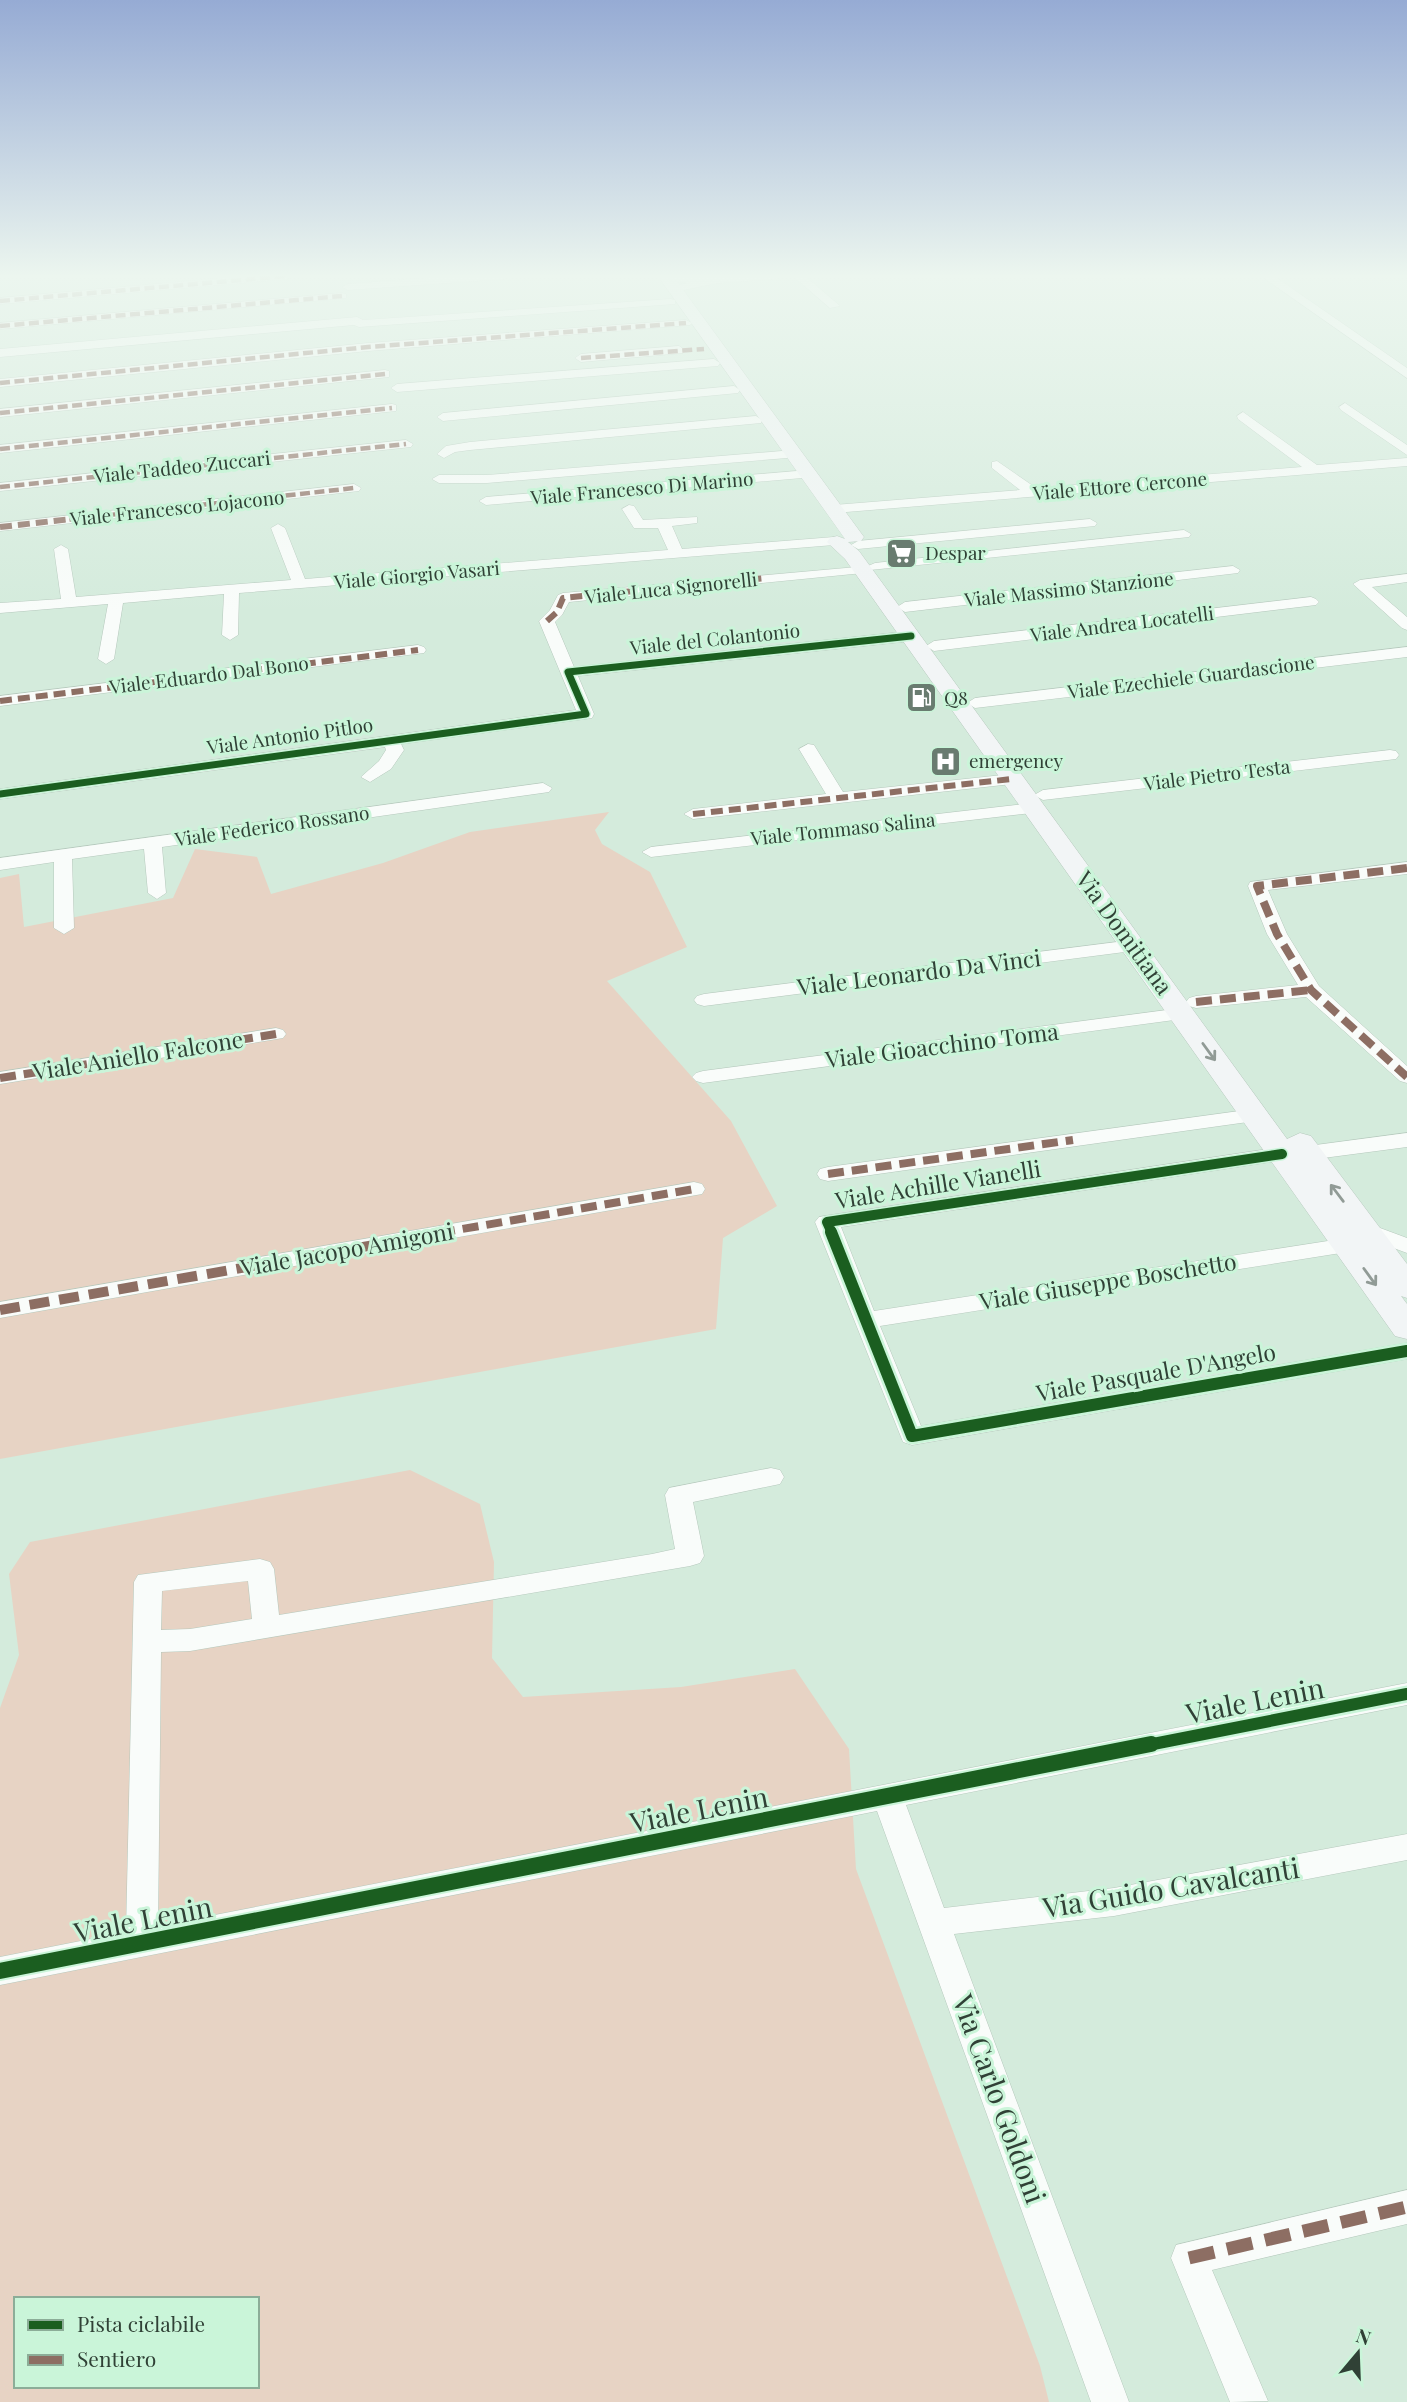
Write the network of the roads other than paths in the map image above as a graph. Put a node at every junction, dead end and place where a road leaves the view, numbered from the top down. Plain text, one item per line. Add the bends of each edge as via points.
1 (249, 388) edge
2 (740, 388) edge
3 (734, 390) joint
4 (1345, 407) dead end
5 (392, 408) dead end
6 (0, 414) edge
7 (1244, 416) dead end
8 (443, 417) dead end
9 (756, 421) junction
10 (406, 444) dead end
11 (0, 449) edge
12 (1407, 451) edge
13 (444, 454) dead end
14 (782, 455) junction
15 (1407, 463) edge
16 (997, 465) dead end
17 (1315, 470) junction
18 (797, 475) junction
19 (439, 479) dead end
20 (0, 486) edge
21 (354, 488) dead end
22 (1032, 493) junction
23 (486, 501) dead end
24 (1082, 502) dead end
25 (629, 509) dead end
26 (692, 520) dead end
27 (663, 523) junction
28 (1090, 523) dead end
29 (0, 527) edge
30 (278, 527) dead end
31 (1184, 534) dead end
32 (849, 541) junction
33 (61, 549) dead end
34 (677, 554) junction
35 (1233, 570) dead end
36 (1407, 578) edge
37 (300, 584) junction
38 (232, 590) junction
39 (116, 599) junction
40 (1311, 602) dead end
41 (69, 603) junction
42 (905, 607) junction
43 (0, 609) edge
44 (1405, 622) edge
45 (230, 635) dead end
46 (922, 641) junction
47 (418, 650) dead end
48 (1407, 652) edge
49 (106, 659) dead end
50 (568, 672) junction
51 (0, 701) edge
52 (975, 703) junction
53 (390, 739) junction
54 (808, 749) dead end
55 (1390, 755) dead end
56 (370, 777) dead end
57 (1012, 779) junction
58 (543, 788) dead end
59 (0, 794) edge
60 (838, 799) junction
61 (1039, 802) junction
62 (693, 814) dead end
63 (152, 842) junction
64 (651, 852) dead end
65 (63, 855) junction
66 (0, 864) edge
67 (1407, 868) edge
68 (157, 893) dead end
69 (64, 928) dead end
70 (1133, 947) junction
71 (1311, 990) junction
72 (704, 1000) dead end
73 (1189, 1008) junction
74 (276, 1034) dead end
75 (703, 1077) dead end
76 (1407, 1077) edge
77 (0, 1078) edge
78 (1254, 1115) junction
79 (1407, 1140) edge
80 (1295, 1154) junction
81 (828, 1174) dead end
82 (694, 1189) dead end
83 (1356, 1237) junction
84 (1407, 1246) edge
85 (1407, 1287) edge
86 (0, 1310) edge
87 (868, 1320) junction
88 (1407, 1328) edge
89 (1407, 1351) edge
90 (912, 1436) joint
91 (771, 1477) dead end
92 (267, 1627) junction
93 (147, 1642) junction
94 (1407, 1694) edge
95 (887, 1796) junction
96 (1407, 1847) edge
97 (934, 1923) junction
98 (142, 1943) junction
99 (0, 1971) edge
100 (1407, 2207) edge
101 (1249, 2401) edge
102 (1110, 2402) edge

1 - 6 street
2 - 32 main road, Via Domitiana
3 - 8 street
3 - 9 main road, Via Domitiana
4 - 12 street
5 - 11 street
7 - 17 street
9 - 13 street via 470,446
9 - 14 main road, Via Domitiana
10 - 20 street, Viale Taddeo Zuccari
14 - 18 main road, Via Domitiana
14 - 19 street
15 - 17 street, Viale Ettore Cercone
16 - 22 street
17 - 22 street, Viale Ettore Cercone
18 - 23 street, Viale Francesco Di Marino
18 - 32 main road, Via Domitiana
21 - 29 street, Viale Francesco Lojacono
22 - 32 street, Viale Ettore Cercone
24 - 32 street
25 - 27 street via 639,525
26 - 27 street
27 - 34 street
28 - 32 street
30 - 37 street
31 - 32 street
32 - 34 street, Viale Giorgio Vasari
32 - 42 main road, Via Domitiana
32 - 46 main road, Via Domitiana
32 - 50 street, Viale Luca Signorelli via 563,598 547,621
33 - 41 street
34 - 37 street, Viale Giorgio Vasari
35 - 42 street, Viale Massimo Stanzione
36 - 44 street via 1360,584
37 - 38 street, Viale Giorgio Vasari
38 - 39 street, Viale Giorgio Vasari
38 - 45 street
39 - 41 street, Viale Giorgio Vasari
39 - 49 street
40 - 46 street, Viale Andrea Locatelli
41 - 43 street, Viale Giorgio Vasari
42 - 46 main road, Via Domitiana
46 - 50 street, Viale del Colantonio
46 - 52 main road, Via Domitiana
46 - 57 main road, Via Domitiana
47 - 51 street, Viale Eduardo Dal Bono
48 - 52 street, Viale Ezechiele Guardascione
50 - 53 street, Viale Antonio Pitloo via 586,714
52 - 61 main road, Via Domitiana
53 - 56 street via 394,750
53 - 59 street, Viale Antonio Pitloo
54 - 60 street
55 - 61 street, Viale Pietro Testa
57 - 60 street
57 - 61 main road, Via Domitiana
58 - 63 street, Viale Federico Rossano
60 - 62 street
61 - 64 street, Viale Tommaso Salina
61 - 70 main road, Via Domitiana
61 - 73 main road, Via Domitiana
63 - 65 street, Viale Federico Rossano
63 - 68 street
65 - 66 street, Viale Federico Rossano
65 - 69 street
67 - 71 street via 1257,886 1277,934
70 - 72 street, Viale Leonardo Da Vinci
70 - 73 main road, Via Domitiana
71 - 73 street, Viale Gioacchino Toma
71 - 76 street
73 - 75 street, Viale Gioacchino Toma
73 -> 78 main road, Via Domitiana
73 - 80 main road, Via Domitiana
74 - 77 street, Viale Aniello Falcone
78 - 80 main road, Via Domitiana
78 - 81 street
79 - 80 street
80 - 83 main road, Via Domitiana
80 - 87 street, Viale Achille Vianelli via 827,1222
82 - 86 street, Viale Jacopo Amigoni
83 - 84 street
83 - 85 main road, Via Domitiana
83 - 87 street, Viale Giuseppe Boschetto
83 -> 88 main road, Via Domitiana
87 - 90 street, Viale Achille Vianelli
89 - 90 street, Viale Pasquale D'Angelo
91 - 92 street via 678,1495 690,1556
92 - 93 street
92 - 93 street via 260,1569 148,1582
93 - 98 street
94 - 95 street, Viale Lenin
95 - 97 street, Via Carlo Goldoni
95 - 98 street, Viale Lenin
96 - 97 street, Via Guido Cavalcanti via 1114,1902
97 - 102 street, Via Carlo Goldoni
98 - 99 street, Viale Lenin
100 - 101 street via 1189,2258

